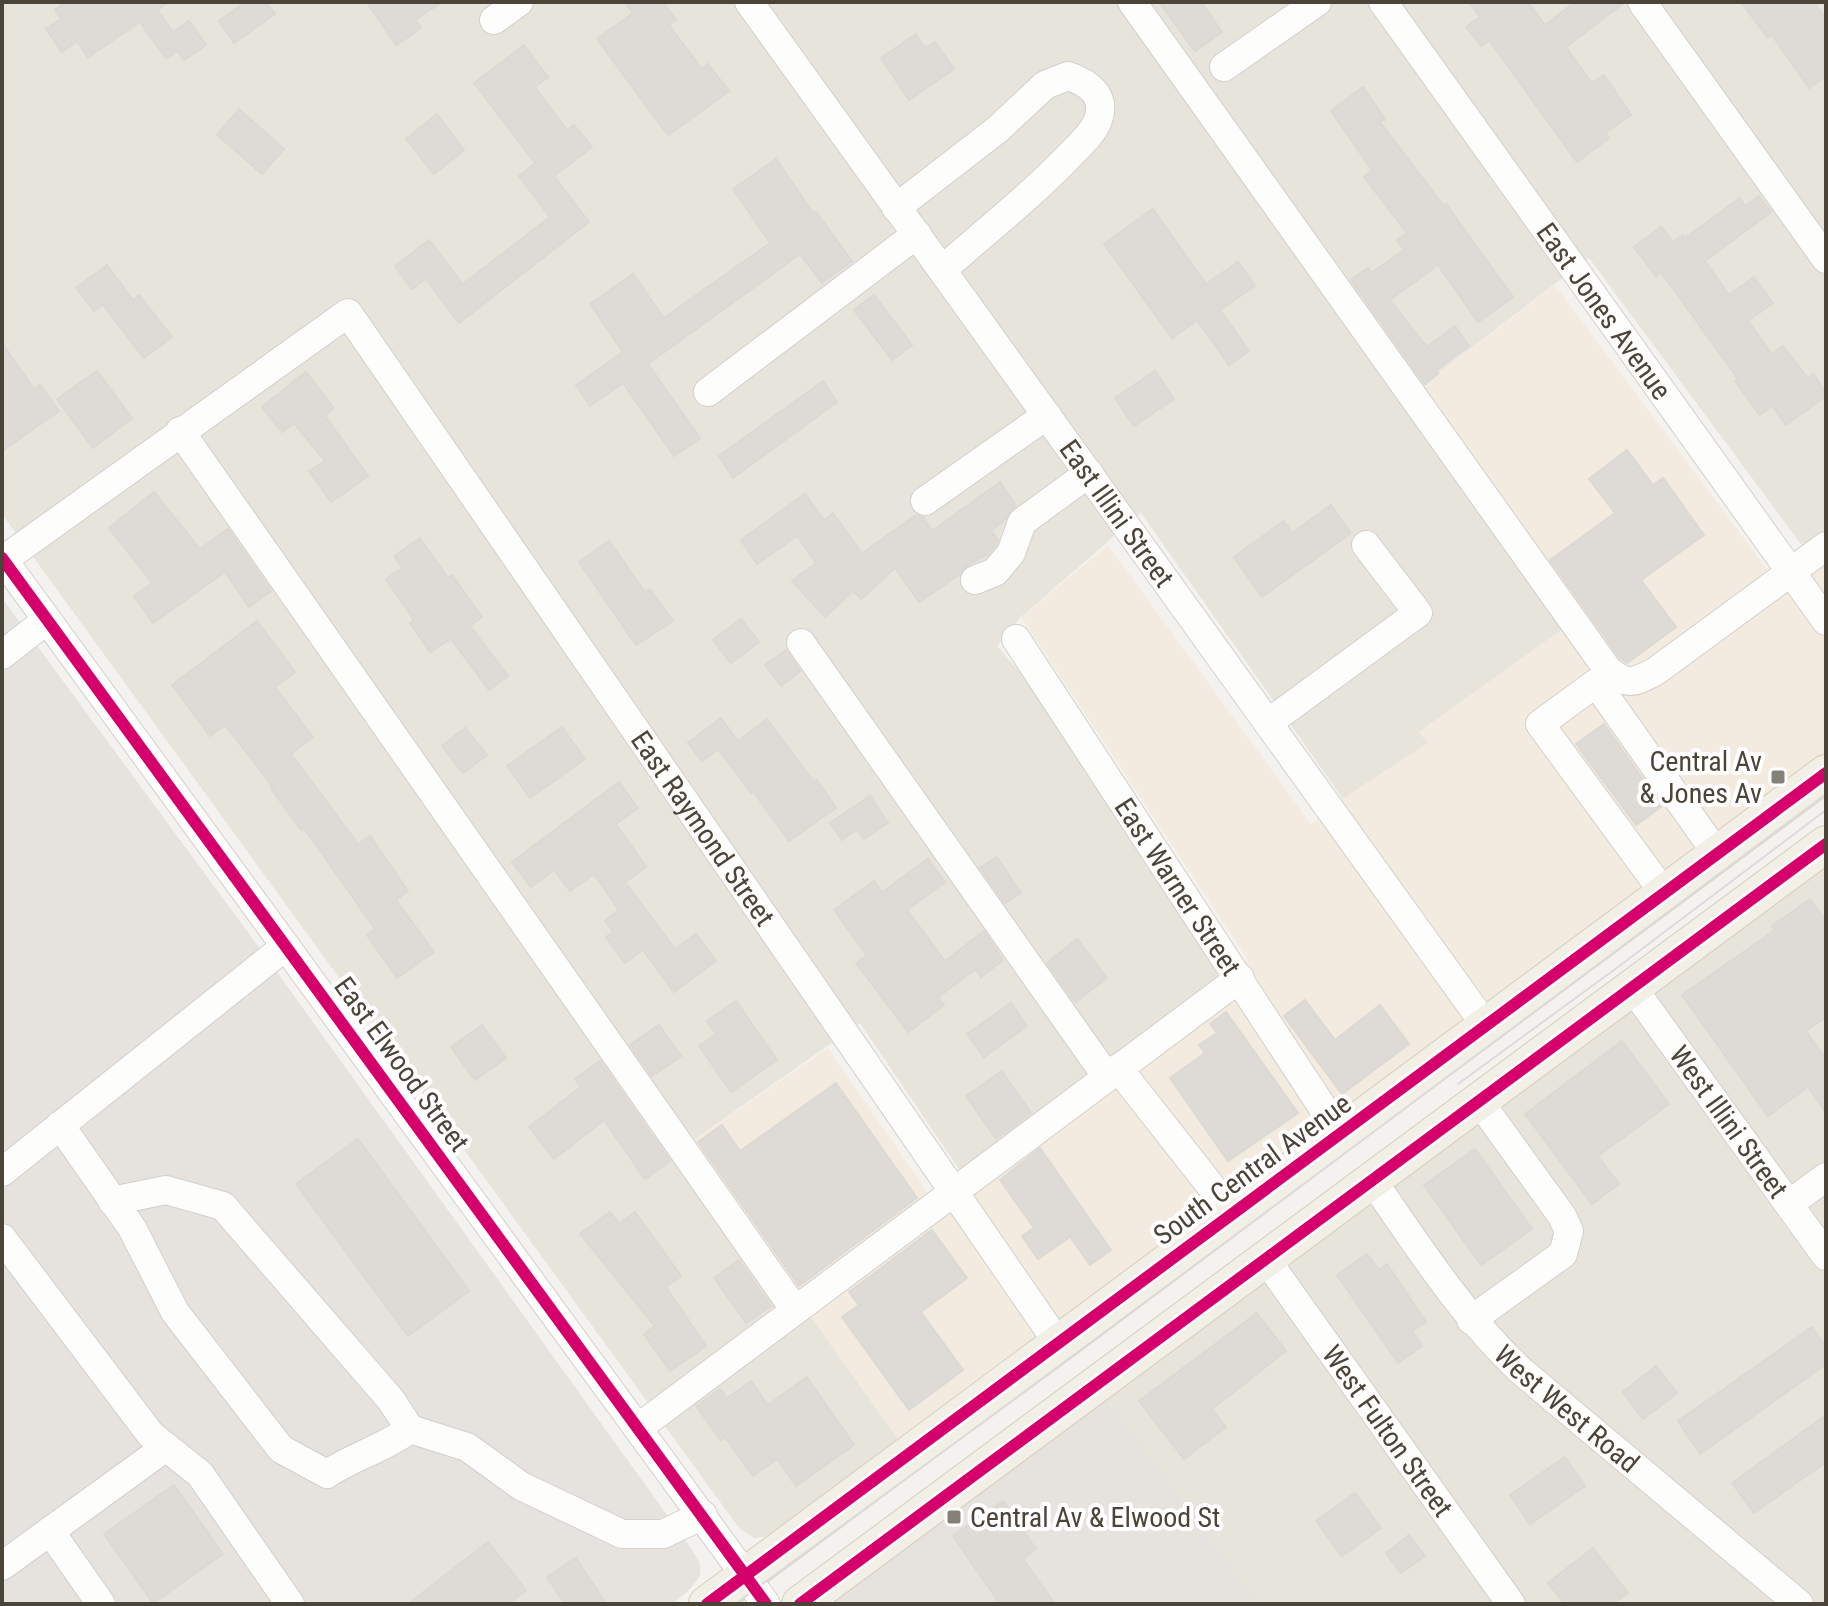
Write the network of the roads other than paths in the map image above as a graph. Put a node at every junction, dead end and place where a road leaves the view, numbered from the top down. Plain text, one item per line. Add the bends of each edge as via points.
1 (519, 2) edge
2 (749, 2) edge
3 (1132, 2) edge
4 (1317, 2) edge
5 (1383, 2) edge
6 (1642, 2) edge
7 (494, 20) dead end
8 (1224, 67) dead end
9 (896, 208) junction
10 (917, 234) junction
11 (1826, 259) edge
12 (942, 270) junction
13 (708, 392) dead end
14 (1047, 415) junction
15 (180, 431) junction
16 (1089, 473) junction
17 (925, 501) dead end
18 (1366, 545) dead end
19 (1826, 546) edge
20 (2, 559) edge
21 (1791, 572) junction
22 (975, 580) dead end
23 (47, 620) junction
24 (1826, 621) edge
25 (1016, 639) dead end
26 (801, 643) dead end
27 (2, 655) edge
28 (1268, 723) junction
29 (1826, 773) edge
30 (1826, 844) edge
31 (1717, 854) junction
32 (1664, 893) junction
33 (286, 946) junction
34 (1240, 978) junction
35 (1632, 987) junction
36 (1486, 1026) junction
37 (1113, 1073) junction
38 (1479, 1101) junction
39 (60, 1125) junction
40 (1340, 1134) junction
41 (2, 1172) edge
42 (1826, 1177) edge
43 (1372, 1180) junction
44 (953, 1192) junction
45 (112, 1201) junction
46 (1789, 1204) junction
47 (1232, 1213) junction
48 (2, 1238) edge
49 (1826, 1256) edge
50 (1265, 1258) junction
51 (795, 1310) junction
52 (1471, 1320) junction
53 (1058, 1343) junction
54 (638, 1428) junction
55 (410, 1429) junction
56 (166, 1447) junction
57 (703, 1515) junction
58 (50, 1531) junction
59 (2, 1566) edge
60 (758, 1592) edge
61 (1782, 1599) edge
62 (101, 1604) edge
63 (290, 1604) edge
64 (707, 1604) edge
65 (800, 1604) edge
66 (1511, 1604) edge

1 - 7 street
2 - 9 street, East Illini Street
3 - 21 street via 1608,670 1621,681 1636,682
4 - 8 street
5 - 21 street, East Jones Avenue
6 - 11 street
9 - 10 street, East Illini Street
9 - 12 street via 998,129 1045,85 1068,76 1087,82 1099,101 1098,120 1083,142
10 - 12 street, East Illini Street
10 - 13 street
12 - 14 street, East Illini Street
14 - 16 street, East Illini Street
14 - 17 street
15 - 20 street
15 - 44 street, East Raymond Street via 348,313
15 - 51 street
16 - 22 street via 1022,522 1011,553 995,572
16 - 28 street, East Illini Street
18 - 28 street via 1418,613
19 - 21 street
20 - 23 street, East Elwood Street
21 - 24 street, East Jones Avenue
23 - 27 street
23 - 33 street, East Elwood Street
25 - 34 street, East Warner Street
26 - 37 street
28 - 36 street, East Illini Street
29 - 31 main road, South Central Avenue
30 - 35 main road
31 - 32 main road, South Central Avenue
31 - 32 street via 1596,683 1540,724
32 - 36 main road, South Central Avenue
33 - 39 street
33 - 54 street, East Elwood Street
34 - 37 street
34 - 40 street, East Warner Street
35 - 38 main road
35 - 46 street, West Illini Street
36 - 40 main road, South Central Avenue
37 - 44 street
37 - 47 street
38 - 43 main road
38 - 52 street via 1569,1231 1563,1254
39 - 41 street
39 - 45 street
40 - 47 main road, South Central Avenue
42 - 46 street
43 - 50 main road
43 - 52 street, West West Road
44 - 51 street
44 - 53 street, East Raymond Street
45 - 55 street via 166,1190 223,1206 391,1400
45 - 55 street via 132,1228 175,1312 281,1449 327,1474
46 - 49 street, West Illini Street
47 - 53 main road, South Central Avenue
48 - 56 street via 151,1435
50 - 65 main road
50 - 66 street, West Fulton Street
51 - 54 street
52 - 61 street, West West Road via 1520,1370
53 - 60 main road, South Central Avenue
54 - 57 street, East Elwood Street
55 - 57 street via 467,1447 521,1486 622,1534 663,1534
56 - 58 street
56 - 63 street via 200,1474
57 - 60 street, East Elwood Street
58 - 59 street
58 - 62 street
60 - 64 main road, South Central Avenue

